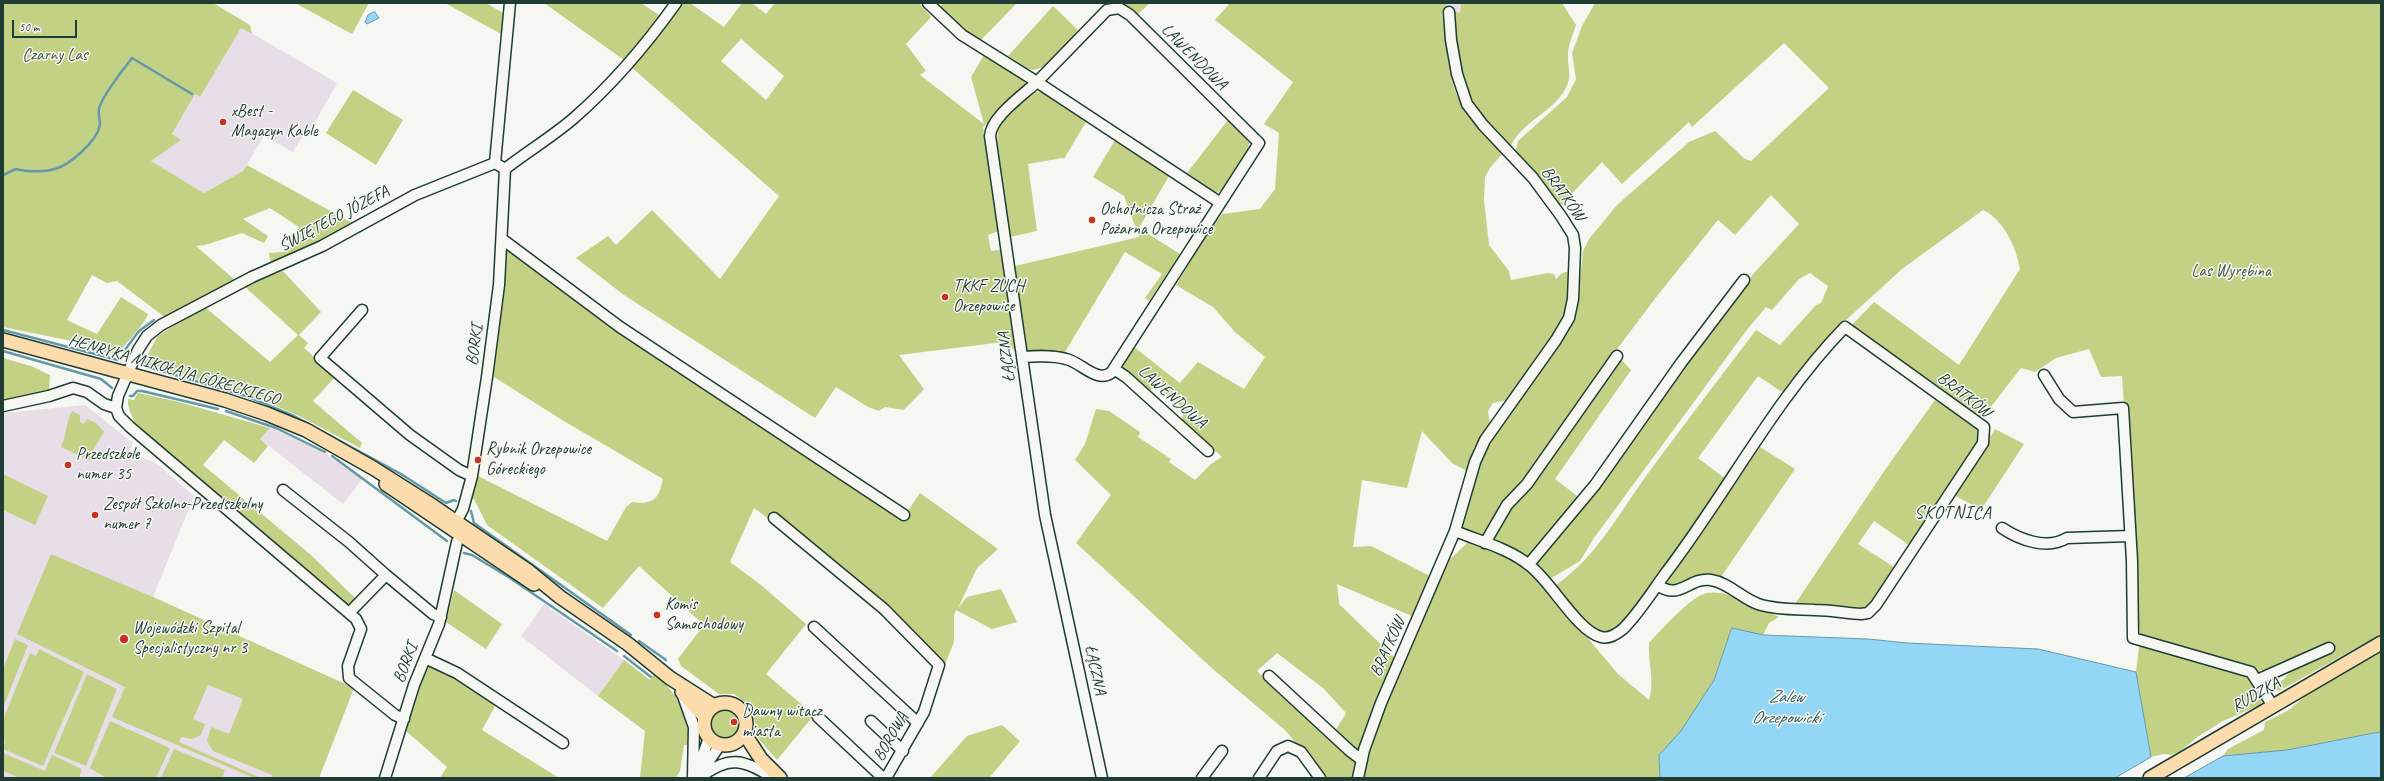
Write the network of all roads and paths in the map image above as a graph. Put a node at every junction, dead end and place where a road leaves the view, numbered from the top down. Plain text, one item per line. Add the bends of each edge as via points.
1 (510, 3) edge
2 (676, 3) edge
3 (928, 3) edge
4 (1449, 12) dead end
5 (1037, 82) junction
6 (495, 163) junction
7 (505, 169) junction
8 (1219, 202) junction
9 (502, 239) junction
10 (1744, 280) dead end
11 (362, 310) dead end
12 (3, 340) edge
13 (1617, 356) dead end
14 (1023, 357) junction
15 (1114, 369) junction
16 (128, 374) junction
17 (2044, 375) dead end
18 (3, 406) edge
19 (116, 408) junction
20 (1208, 451) dead end
21 (472, 476) junction
22 (283, 490) dead end
23 (904, 515) dead end
24 (774, 518) dead end
25 (2002, 528) dead end
26 (458, 529) junction
27 (1455, 531) junction
28 (2130, 536) junction
29 (1485, 543) junction
30 (1529, 564) junction
31 (386, 575) junction
32 (1657, 585) junction
33 (349, 613) junction
34 (441, 617) junction
35 (814, 627) dead end
36 (2381, 643) edge
37 (2329, 648) dead end
38 (425, 658) junction
39 (1269, 676) dead end
40 (670, 678) junction
41 (2257, 680) junction
42 (681, 691) junction
43 (714, 706) junction
44 (2273, 706) junction
45 (704, 717) junction
46 (818, 717) dead end
47 (404, 719) junction
48 (871, 721) dead end
49 (918, 723) junction
50 (744, 733) junction
51 (714, 742) junction
52 (563, 743) dead end
53 (734, 743) junction
54 (903, 751) junction
55 (1222, 751) dead end
56 (761, 759) junction
57 (1362, 760) junction
58 (385, 778) edge
59 (696, 778) edge
60 (774, 778) edge
61 (780, 778) edge
62 (883, 778) edge
63 (886, 778) edge
64 (1102, 778) edge
65 (1202, 778) edge
66 (1259, 778) edge
67 (1320, 778) edge
68 (1358, 778) edge
69 (2150, 778) edge

1 - 6 street
2 - 7 street via 636,55 589,103 556,133
3 - 5 street via 962,35
4 - 27 street, BRATKÓW via 1457,74 1467,104 1552,202 1573,235 1575,248 1573,299 1569,318 1485,440 1475,462
5 - 8 street
5 - 8 street, LAWENDOWA via 1102,14 1116,8 1126,12 1259,143
5 - 14 street, ŁĄCZNA via 997,119 991,132
6 - 7 street
6 - 16 street, ŚWIĘTEGO JÓZEFA via 415,195 322,246 252,277 161,325 142,342
7 - 9 street, BORKI
8 - 15 street, LAWENDOWA
9 - 21 street, BORKI via 499,285
9 - 23 street via 620,327
10 - 30 street via 1681,363 1595,485
11 - 21 street via 320,358 410,435 459,470
12 - 16 main road, HENRYKA MIKOŁAJA GÓRECKIEGO
13 - 29 street via 1527,484 1507,505
14 - 15 street, LAWENDOWA via 1069,359 1101,376 1108,375
14 - 64 street, ŁĄCZNA via 1045,515
15 - 20 street, LAWENDOWA via 1126,376
16 - 19 street, ŚWIĘTEGO JÓZEFA
16 - 26 main road, HENRYKA MIKOŁAJA GÓRECKIEGO via 267,414 306,430 351,457 395,491
17 - 28 street via 2059,399 2073,412 2123,408
18 - 19 street via 73,388 87,392 104,404
19 - 33 street via 119,416 130,427
21 - 26 street, BORKI
22 - 31 street
24 - 49 street, BOROWA via 884,609 940,664
25 - 28 street via 2022,540 2058,543 2066,538
26 - 34 street, BORKI
26 - 40 main road, HENRYKA MIKOŁAJA GÓRECKIEGO via 518,574 616,635
27 - 29 street, BRATKÓW
27 - 57 street, BRATKÓW via 1381,702
28 - 41 street via 2133,638 2232,665 2251,672
29 - 30 street, BRATKÓW
30 - 32 street, BRATKÓW via 1546,580 1585,628 1602,637 1609,637 1622,630
31 - 33 street
31 - 34 street via 433,614
32 - 32 street, BRATKÓW via 1667,591 1674,591 1710,580 1723,584 1759,605 1779,609 1861,614 1868,612 1876,604 1984,443 1984,427 1845,327 1794,388
33 - 47 street via 358,621 361,630 348,666 349,678 395,715
34 - 38 street, BORKI
35 - 49 street
36 - 44 main road, RUDZKA
37 - 41 street
38 - 47 street, BORKI
38 - 52 street via 463,677
39 - 57 street
40 - 42 main road, HENRYKA MIKOŁAJA GÓRECKIEGO
40 - 43 main road, HENRYKA MIKOŁAJA GÓRECKIEGO
41 - 44 street
42 - 45 main road, HENRYKA MIKOŁAJA GÓRECKIEGO
42 - 59 street via 694,727
43 - 45 main road
43 - 50 main road via 726,703 738,707 745,717
44 - 69 main road, RUDZKA
45 - 51 main road via 704,728
46 - 62 street
47 - 58 street, BORKI
48 - 54 street
49 - 54 street, BOROWA
50 - 53 main road
50 - 56 main road
51 - 53 main road
51 - 59 street
53 - 56 main road
54 - 63 street, BOROWA
55 - 65 street
56 - 61 main road
57 - 68 street, BRATKÓW
59 - 60 street via 719,764 737,762 752,765
66 - 67 street via 1277,751 1288,746 1300,752

